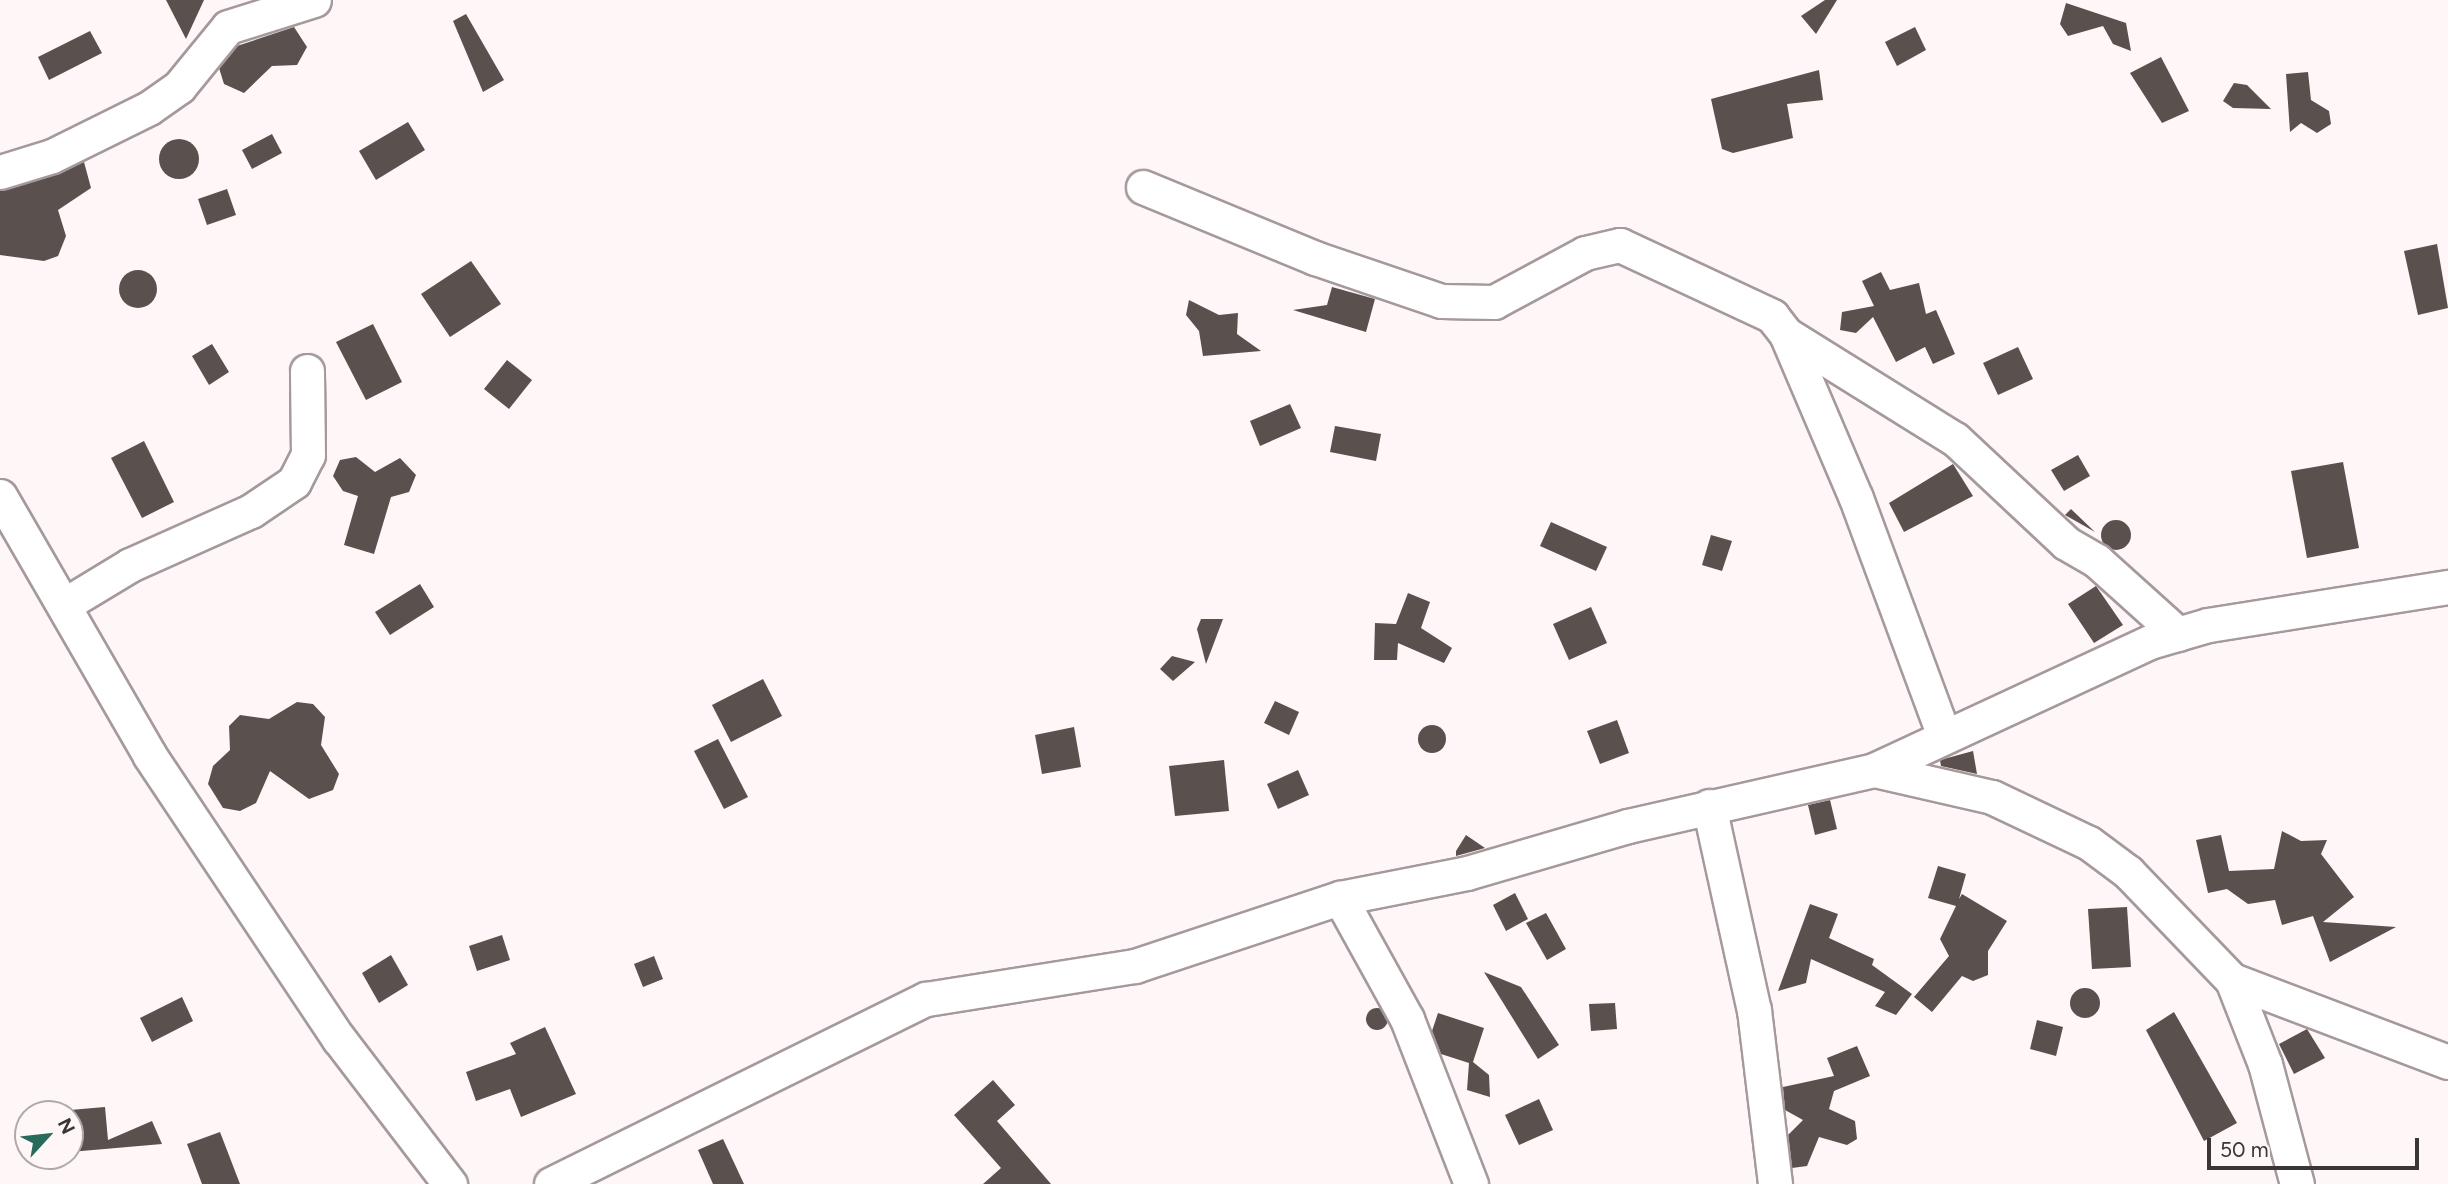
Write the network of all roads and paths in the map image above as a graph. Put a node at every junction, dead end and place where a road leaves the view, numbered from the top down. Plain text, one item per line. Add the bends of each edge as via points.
1 (314, 0) edge
2 (0, 172) edge
3 (1143, 187) dead end
4 (1786, 334) junction
5 (307, 371) dead end
6 (2, 506) edge
7 (2448, 587) edge
8 (64, 605) junction
9 (2178, 634) junction
10 (1944, 736) junction
11 (1874, 771) junction
12 (1710, 806) junction
13 (1340, 898) junction
14 (2232, 980) junction
15 (2448, 1062) edge
16 (450, 1184) edge
17 (551, 1184) edge
18 (1471, 1184) edge
19 (1774, 1184) edge
20 (2297, 1184) edge

1 - 2 street via 228,27 179,87 149,108 52,156
3 - 4 street via 1315,258 1473,306 1494,302 1585,253 1620,245 1740,295
4 - 9 street via 1867,379 1955,439 2059,536 2097,561
4 - 10 street via 1877,548
5 - 8 street via 308,455 294,482 251,511 130,565
6 - 8 street
7 - 9 street
8 - 16 street via 150,756 338,1039
9 - 10 street
10 - 11 street
11 - 12 street
11 - 14 street via 1993,797 2089,843 2128,872
12 - 13 street via 1473,872
12 - 19 street via 1754,1010
13 - 17 street via 1135,966 926,999
13 - 18 street via 1407,1019
14 - 15 street
14 - 20 street via 2265,1064

